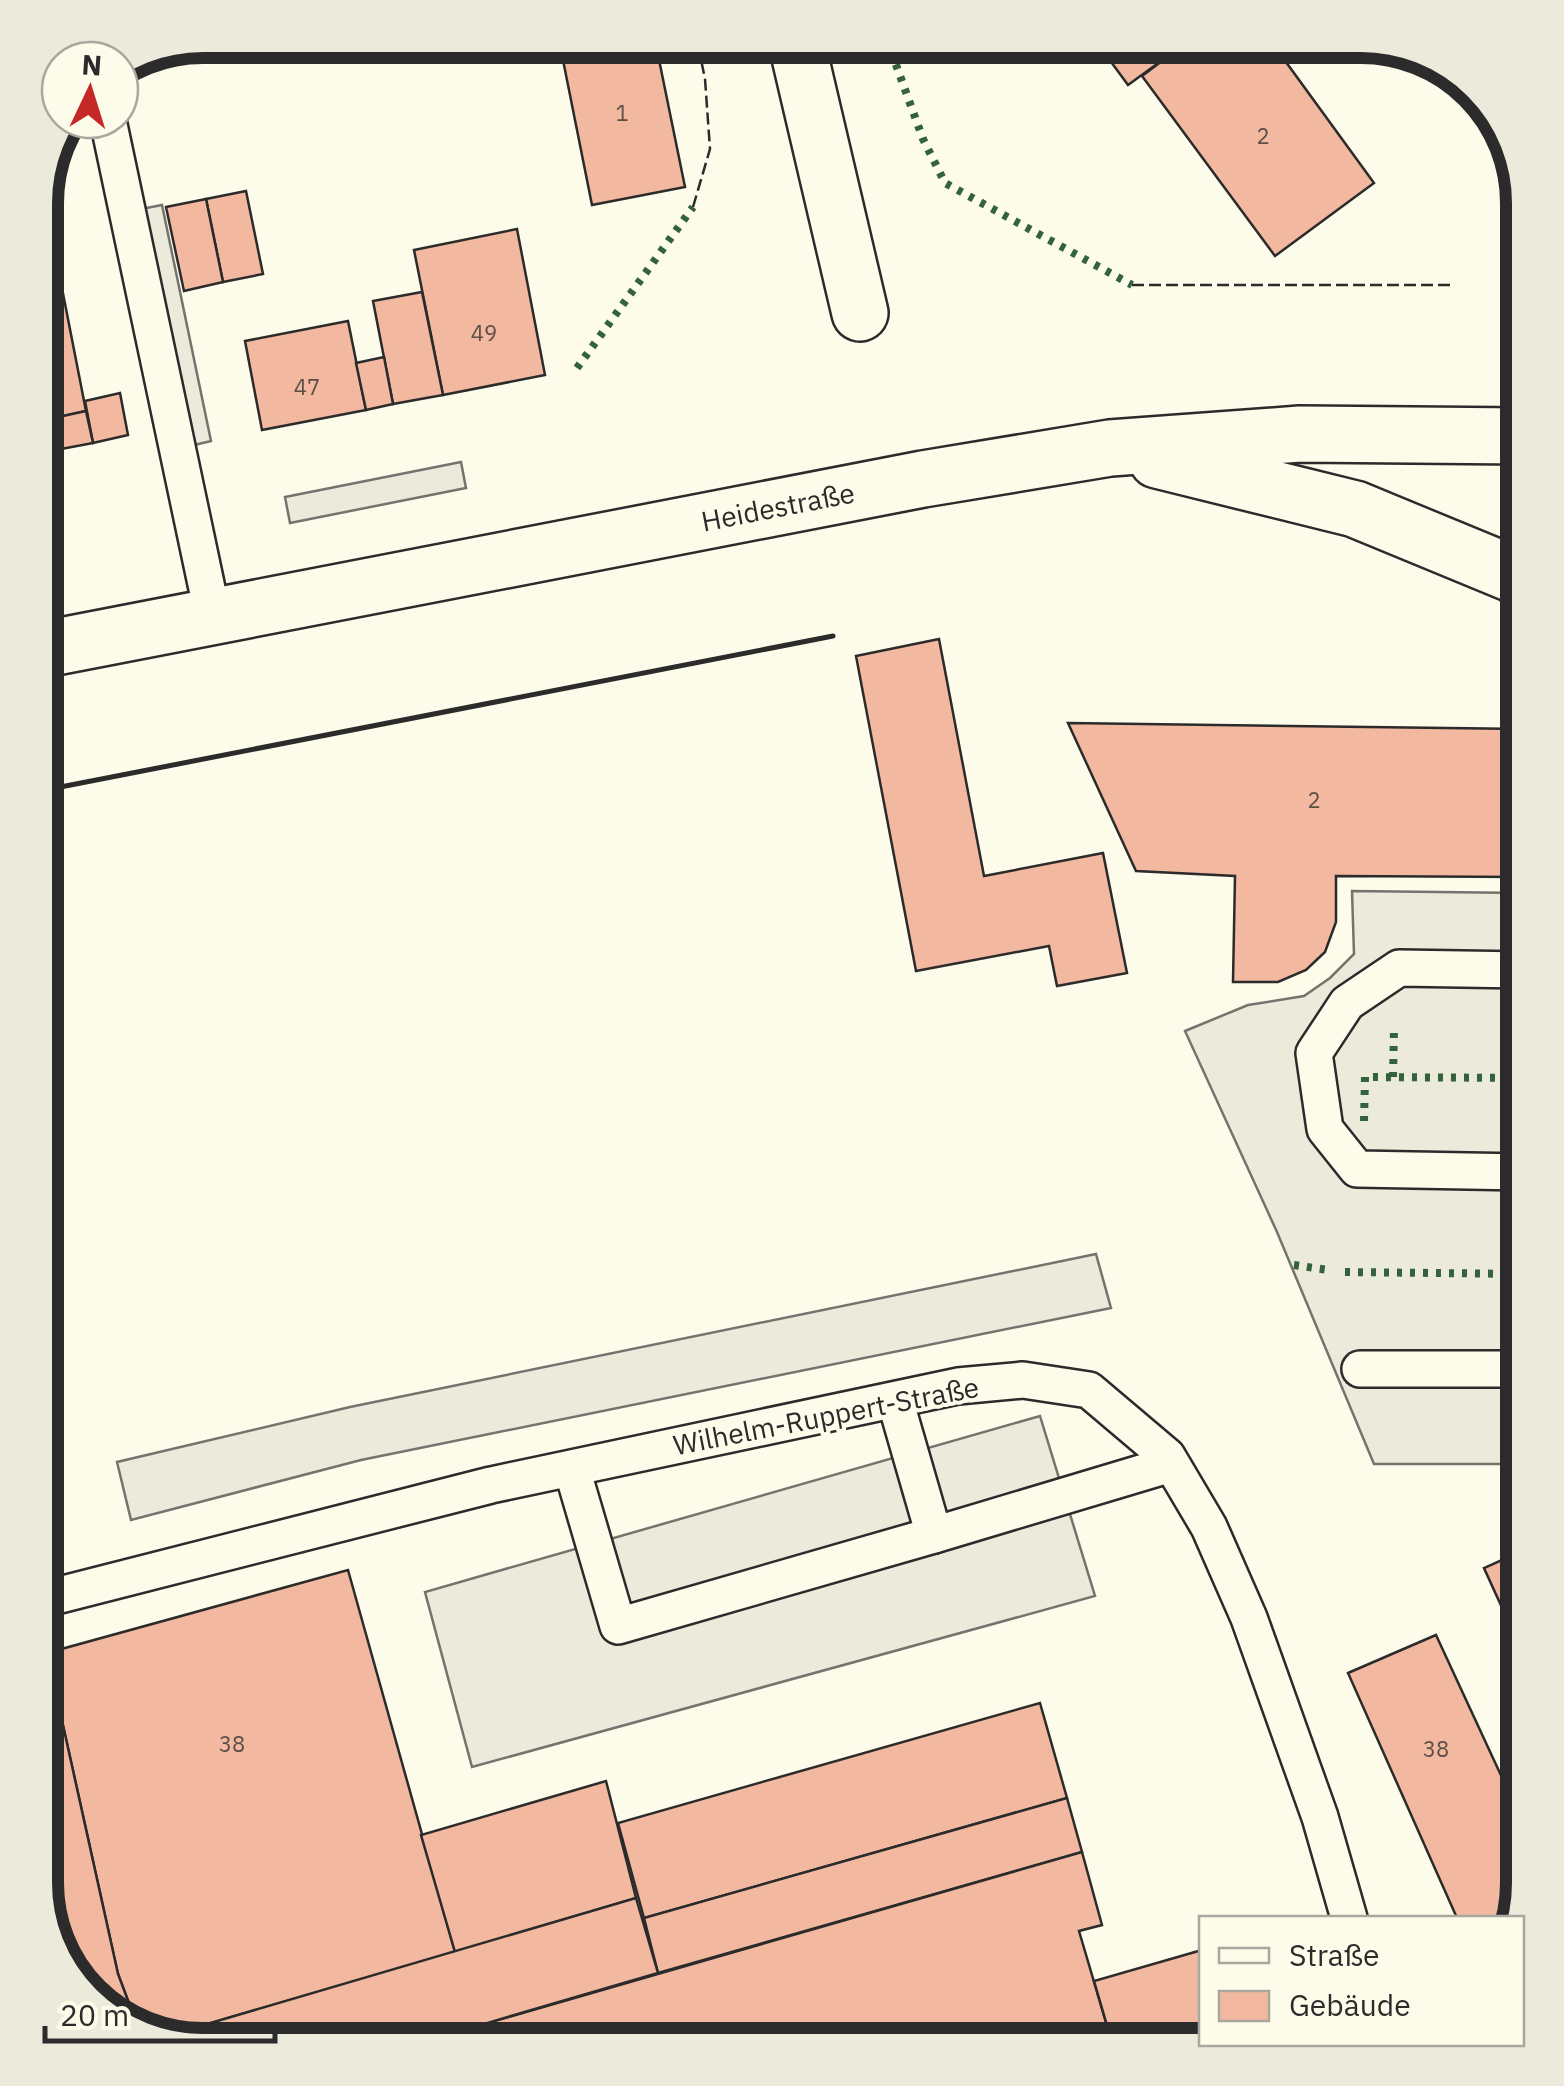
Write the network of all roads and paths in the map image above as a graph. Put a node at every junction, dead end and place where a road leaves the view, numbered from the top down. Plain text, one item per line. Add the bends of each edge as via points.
1 (800, 58) edge
2 (112, 140) edge
3 (860, 314) dead end
4 (1506, 436) edge
5 (1110, 448) junction
6 (1506, 572) edge
7 (213, 617) junction
8 (58, 647) edge
9 (1506, 970) edge
10 (1506, 1172) edge
11 (1360, 1369) dead end
12 (1506, 1369) edge
13 (895, 1400) junction
14 (1172, 1464) junction
15 (572, 1468) junction
16 (934, 1535) junction
17 (58, 1595) edge
18 (1348, 1916) edge

1 - 3 main road
2 - 7 lane
4 - 5 main road, Heidestraße via 1300,434
5 - 6 main road via 1355,509
5 - 7 main road, Heidestraße
7 - 8 main road, Heidestraße
9 - 10 lane via 1399,968 1347,1003 1314,1053 1325,1128 1358,1170
11 - 12 lane
13 - 14 lane, Wilhelm-Ruppert-Straße via 1023,1380 1090,1390
13 - 15 lane, Wilhelm-Ruppert-Straße
13 - 16 lane
14 - 16 lane
14 - 18 lane, Wilhelm-Ruppert-Straße via 1250,1618
15 - 16 lane via 618,1626
15 - 17 lane, Wilhelm-Ruppert-Straße

